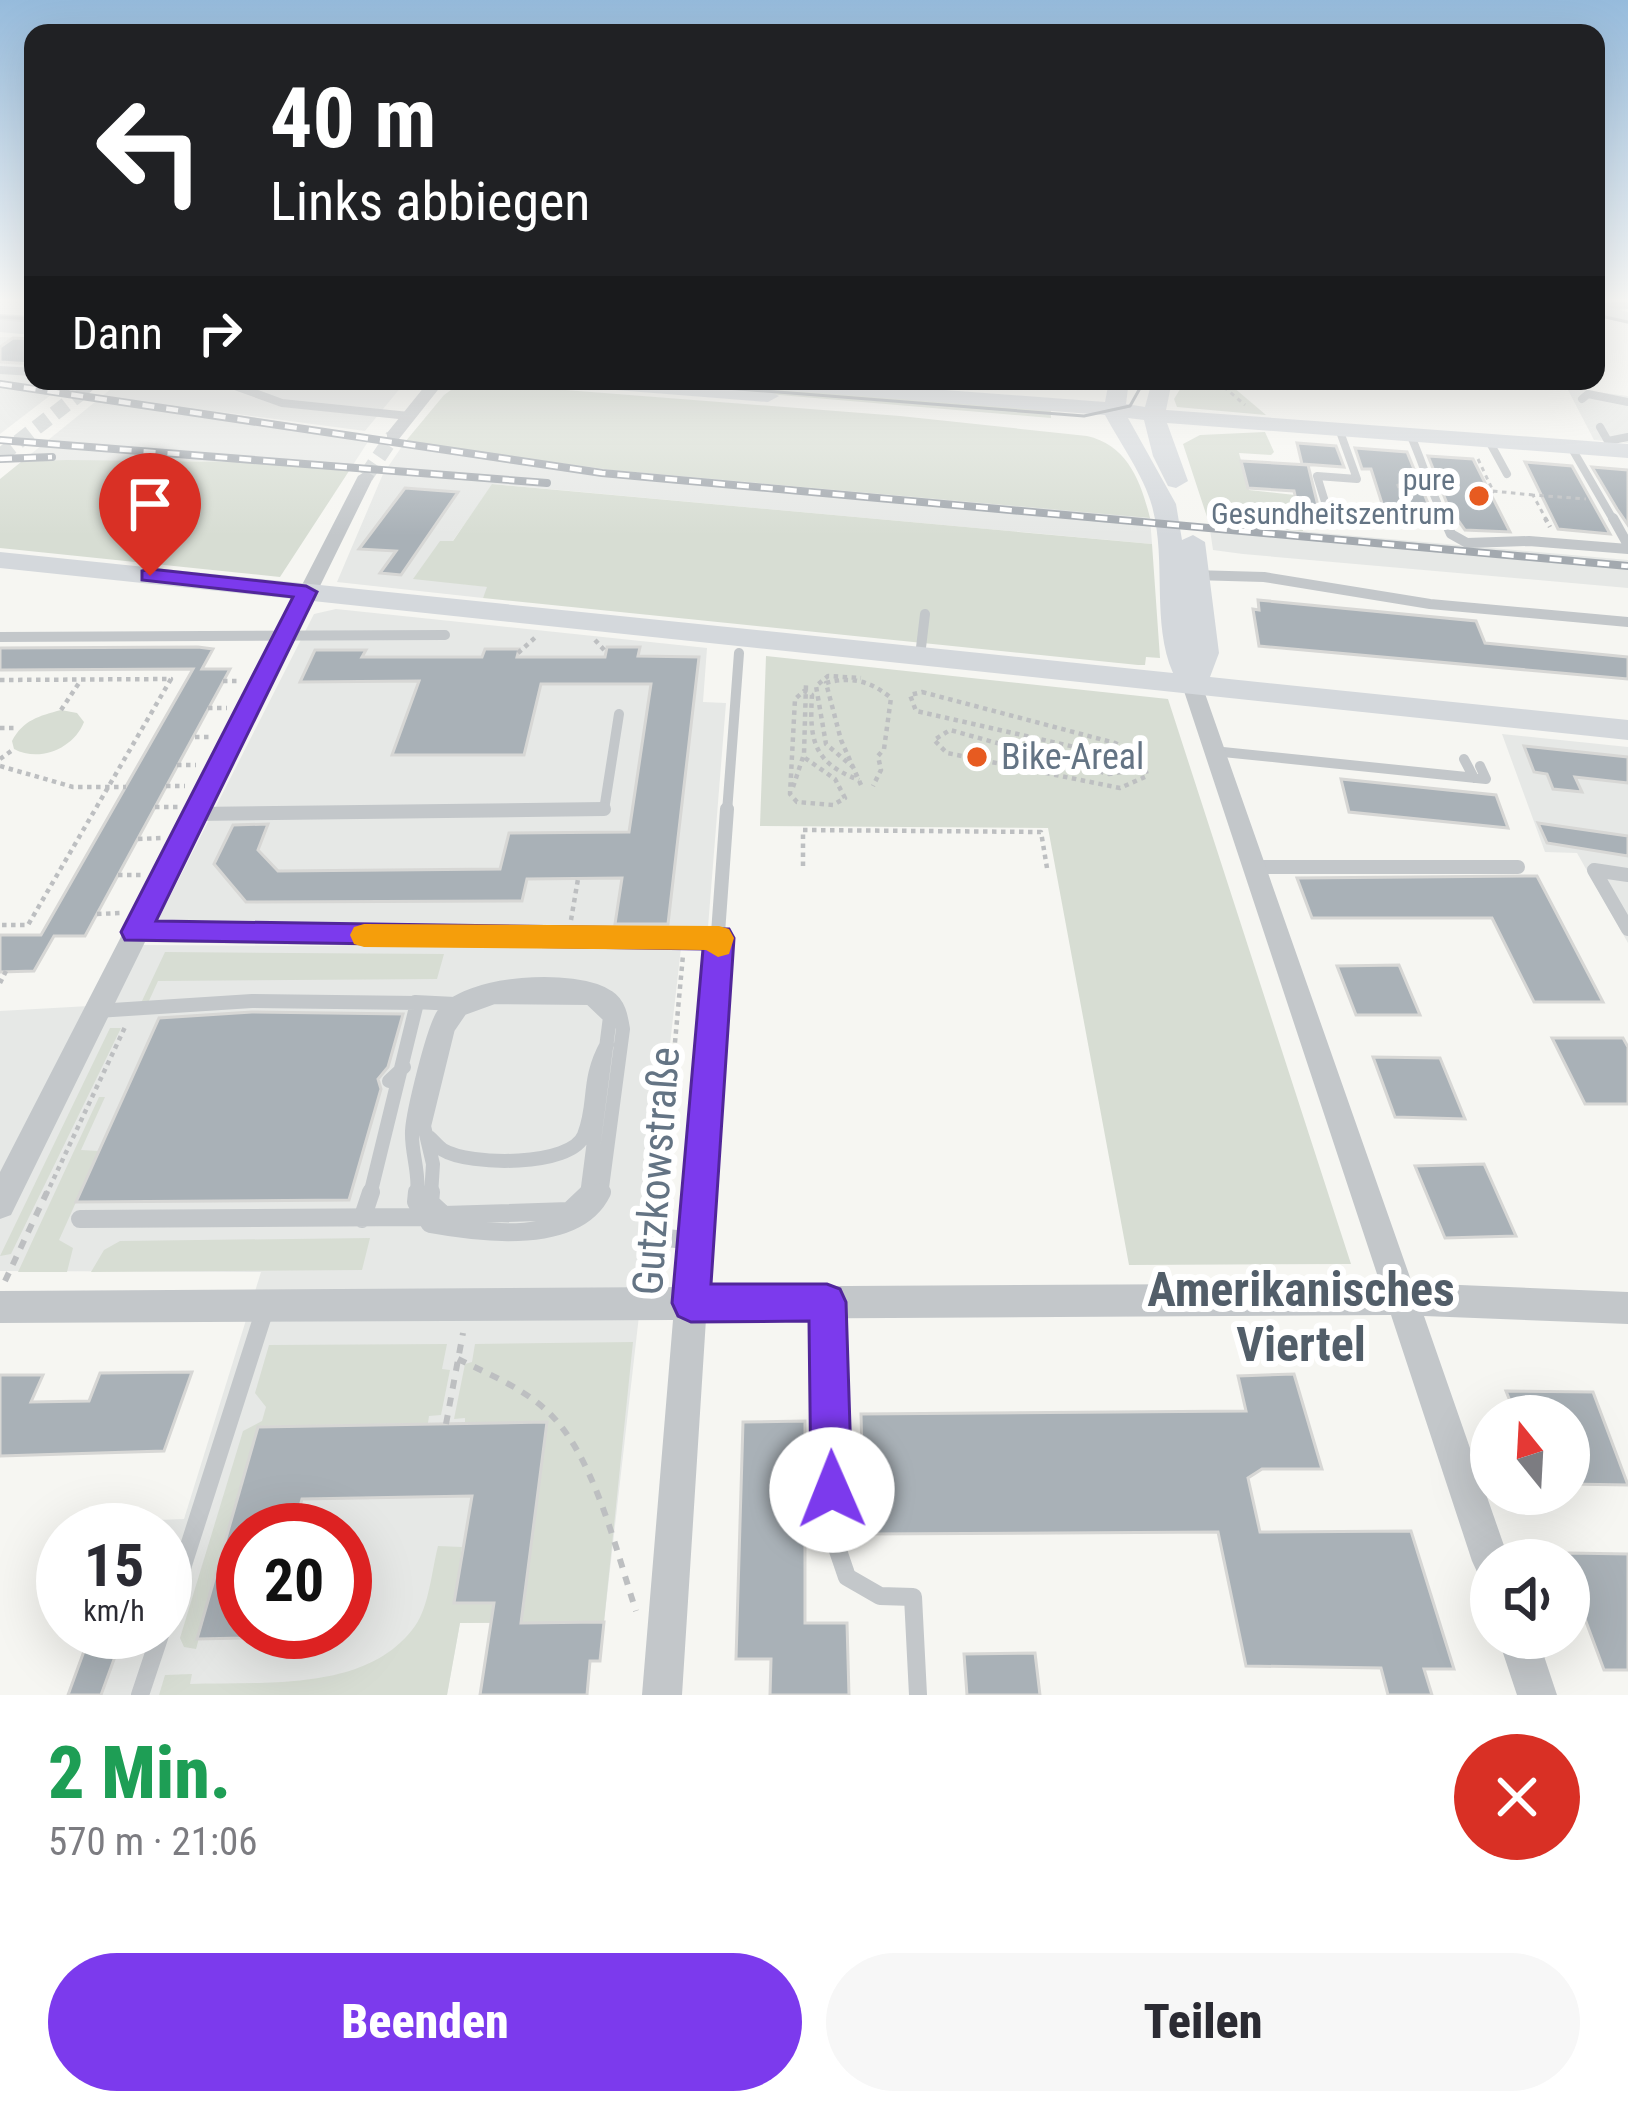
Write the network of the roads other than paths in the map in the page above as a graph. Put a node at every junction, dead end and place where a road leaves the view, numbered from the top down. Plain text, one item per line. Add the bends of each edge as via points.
1 (251, 390) edge
2 (430, 390) edge
3 (706, 390) edge
4 (831, 390) edge
5 (1119, 390) edge
6 (1160, 390) edge
7 (1582, 399) dead end
8 (1628, 402) edge
9 (409, 416) junction
10 (1118, 419) junction
11 (1155, 422) junction
12 (1600, 427) dead end
13 (1339, 429) junction
14 (1410, 434) junction
15 (393, 436) tunnel mouth
16 (1481, 444) junction
17 (1619, 445) edge
18 (1571, 447) junction
19 (1507, 474) dead end
20 (366, 476) tunnel mouth
21 (1331, 523) dead end
22 (1628, 547) edge
23 (0, 560) edge
24 (1186, 578) junction
25 (306, 592) junction
26 (925, 614) dead end
27 (1628, 622) edge
28 (445, 634) dead end
29 (0, 637) edge
30 (283, 637) junction
31 (739, 653) dead end
32 (920, 656) junction
33 (1192, 685) junction
34 (619, 714) dead end
35 (1628, 730) edge
36 (1211, 752) junction
37 (1463, 759) dead end
38 (194, 814) junction
39 (1252, 867) junction
40 (1518, 867) dead end
41 (1628, 875) edge
42 (1628, 929) edge
43 (136, 932) junction
44 (506, 938) joint
45 (719, 938) junction
46 (415, 1001) junction
47 (458, 1006) junction
48 (96, 1011) junction
49 (611, 1034) junction
50 (404, 1067) junction
51 (389, 1082) dead end
52 (424, 1131) junction
53 (0, 1204) edge
54 (422, 1216) junction
55 (80, 1219) dead end
56 (362, 1220) junction
57 (657, 1237) road end
58 (695, 1241) junction
59 (1400, 1299) junction
60 (827, 1302) junction
61 (691, 1303) junction
62 (267, 1305) junction
63 (0, 1307) edge
64 (1628, 1308) edge
65 (192, 1537) edge
66 (1483, 1539) edge
67 (152, 1659) edge
68 (1525, 1659) edge
69 (140, 1695) edge
70 (662, 1695) edge
71 (918, 1695) edge
72 (1537, 1695) edge

1 - 9 lane via 282,403
2 - 9 street
3 - 10 main road
4 - 10 main road
5 - 10 main road
6 - 11 main road
7 - 8 lane
9 - 15 street
10 - 11 main road
10 - 24 main road via 1164,504
11 - 13 main road
11 - 24 main road via 1190,513
12 - 17 lane
13 - 14 main road
13 - 21 lane via 1357,479 1317,476
14 - 16 main road
14 - 22 lane via 1451,534 1467,542
16 - 18 main road
16 - 19 lane
17 - 18 main road
18 - 22 lane
20 - 25 street
23 - 25 main road
24 - 27 lane via 1264,577 1430,604
24 - 33 main road via 1205,653
25 - 30 street
25 - 32 main road
26 - 32 lane
28 - 30 lane
29 - 30 lane
30 - 38 street
31 - 45 lane, Gutzkowstraße
32 - 33 main road
33 - 35 main road
33 - 36 street
34 - 38 lane via 604,810
36 - 37 lane via 1298,750 1477,772
36 - 39 street
38 - 43 street
39 - 40 lane
39 - 59 street
41 - 42 lane via 1594,870
43 - 44 street
43 - 48 street
44 - 45 lane
45 - 58 lane, Gutzkowstraße
46 - 47 lane
46 - 48 lane
46 - 50 lane
47 - 49 lane via 494,997 590,998 607,1010
47 - 52 lane
47 - 54 lane via 437,1028 412,1127
47 - 54 lane via 490,988 583,987 616,1004 623,1029 604,1188 587,1214 566,1224 446,1227
48 - 53 street
49 - 52 lane via 593,1069 584,1138 571,1152 463,1158
49 - 52 lane via 591,1187 568,1211 438,1213 429,1198 433,1164
50 - 51 lane
50 - 56 lane
54 - 56 lane
55 - 56 lane
57 - 58 lane
58 - 61 lane, Gutzkowstraße
59 - 60 street
59 - 64 street
59 - 66 street
60 - 61 street
60 - 71 lane via 832,1535 847,1576 880,1596 913,1597
61 - 62 street
61 - 70 street, Gutzkowstraße
62 - 63 street
62 - 65 lane
67 - 69 lane
68 - 72 street

